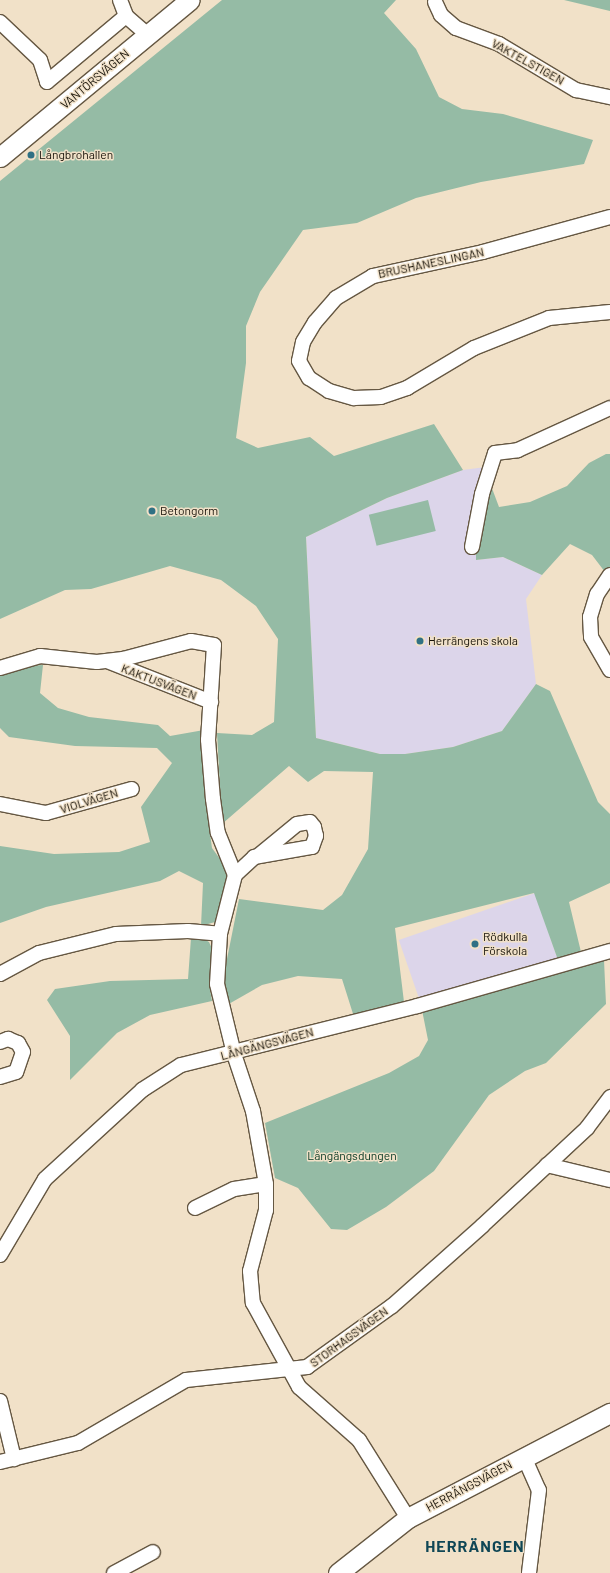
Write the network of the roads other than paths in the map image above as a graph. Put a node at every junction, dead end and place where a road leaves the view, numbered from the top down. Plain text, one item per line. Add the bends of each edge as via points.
1 (120, 0) edge
2 (190, 0) edge
3 (435, 2) dead end
4 (126, 16) junction
5 (0, 22) edge
6 (148, 36) junction
7 (610, 97) edge
8 (0, 157) edge
9 (610, 217) edge
10 (610, 312) edge
11 (610, 408) edge
12 (472, 547) dead end
13 (610, 575) edge
14 (107, 661) junction
15 (0, 668) edge
16 (610, 670) edge
17 (211, 702) junction
18 (132, 789) dead end
19 (0, 804) edge
20 (258, 856) dead end
21 (236, 875) junction
22 (220, 934) junction
23 (610, 951) edge
24 (0, 974) edge
25 (0, 1042) edge
26 (234, 1054) junction
27 (0, 1077) edge
28 (610, 1096) edge
29 (547, 1165) junction
30 (610, 1180) edge
31 (266, 1184) junction
32 (195, 1208) dead end
33 (0, 1255) edge
34 (288, 1371) junction
35 (0, 1401) edge
36 (610, 1413) edge
37 (524, 1457) junction
38 (14, 1458) junction
39 (0, 1462) edge
40 (408, 1518) junction
41 (153, 1552) dead end
42 (114, 1573) edge
43 (338, 1573) edge
44 (529, 1573) edge

1 - 4 street
2 - 6 street, VANTÖRSVÄGEN
3 - 7 street, VAKTELSTIGEN via 441,15 456,28 499,44 576,90
4 - 5 street via 48,82 40,60
4 - 6 street
6 - 8 street, VANTÖRSVÄGEN
9 - 10 street, BRUSHANESLINGAN via 483,252 373,276 336,298 315,322 303,342 300,361 309,378 329,391 354,398 381,397 406,388 474,348 549,318
11 - 12 street via 518,450 495,453 482,494
13 - 16 street via 597,594 590,617 592,637
14 - 15 street, KAKTUSVÄGEN via 40,656
14 - 17 street, KAKTUSVÄGEN
14 - 17 street, KAKTUSVÄGEN via 191,641 207,642 214,645 215,651
17 - 21 street via 208,740 216,819
18 - 19 street, VIOLVÄGEN via 46,813
20 - 21 street
21 - 22 street
22 - 24 street via 188,931 116,934 39,953
22 - 26 street via 217,984
23 - 26 street, LÅNGÄNGSVÄGEN
25 - 27 street via 8,1039 18,1043 23,1052 16,1072
26 - 31 street via 253,1111
26 - 33 street, LÅNGÄNGSVÄGEN via 181,1065 142,1090 45,1179
28 - 29 street, STORHAGSVÄGEN via 587,1128
29 - 30 street
29 - 34 street, STORHAGSVÄGEN via 392,1306 307,1367
31 - 32 street via 234,1189
31 - 34 street via 266,1210 250,1271 253,1302
34 - 38 street, STORHAGSVÄGEN via 186,1380 78,1443
34 - 40 street via 299,1387 359,1440
35 - 38 street
36 - 37 street, HERRÄNGSVÄGEN
37 - 40 street, HERRÄNGSVÄGEN
37 - 44 street via 539,1490
38 - 39 street, STORHAGSVÄGEN
40 - 43 street, HERRÄNGSVÄGEN
41 - 42 street

